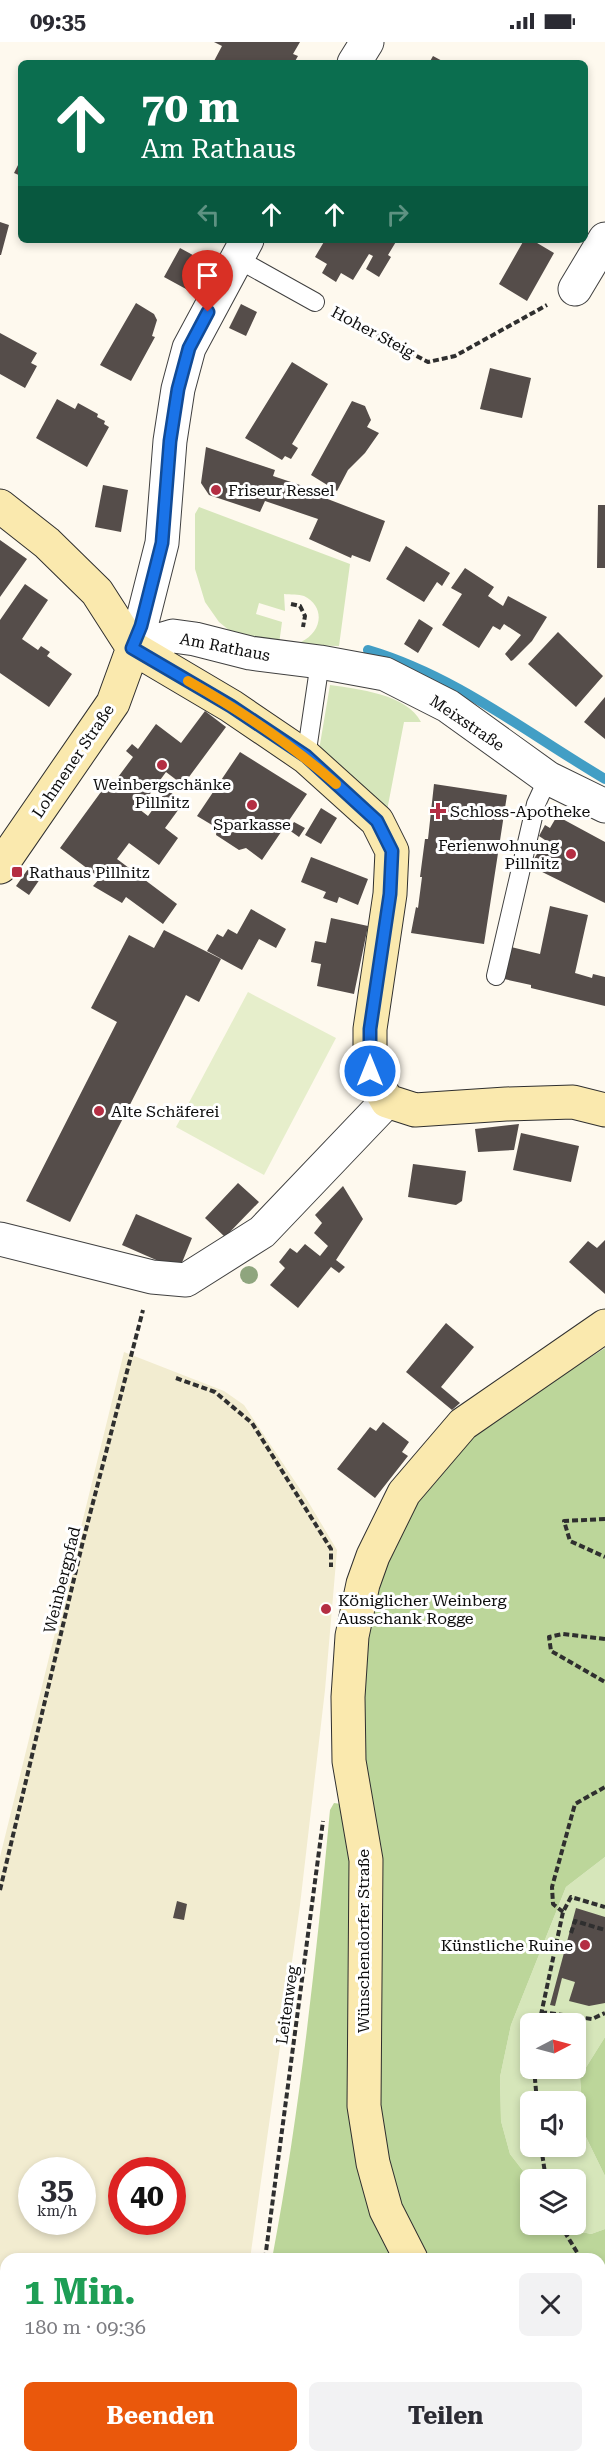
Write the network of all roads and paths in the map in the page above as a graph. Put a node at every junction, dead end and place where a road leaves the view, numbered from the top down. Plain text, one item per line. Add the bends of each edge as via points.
1 (367, 42) edge
2 (356, 60) edge
3 (605, 239) edge
4 (242, 249) edge
5 (574, 290) joint
6 (315, 302) joint
7 (0, 506) edge
8 (132, 648) junction
9 (320, 662) junction
10 (306, 756) junction
11 (548, 778) junction
12 (605, 806) edge
13 (0, 867) edge
14 (496, 976) dead end
15 (387, 1101) junction
16 (605, 1110) edge
17 (0, 1239) edge
18 (152, 1277) junction
19 (605, 1326) edge
20 (176, 1377) dead end
21 (605, 1519) edge
22 (605, 1557) edge
23 (331, 1569) dead end
24 (605, 1639) edge
25 (605, 1683) edge
26 (605, 1787) edge
27 (323, 1818) dead end
28 (0, 1890) edge
29 (605, 1907) edge
30 (563, 1912) junction
31 (605, 1930) edge
32 (571, 1933) dead end
33 (541, 2012) joint
34 (605, 2013) edge
35 (567, 2235) edge
36 (266, 2253) edge
37 (408, 2253) edge
38 (577, 2253) edge

1 - 2 street
3 - 5 street
4 - 6 lane, Hoher Steig
4 - 8 street via 189,348 170,441 162,543
5 - 6 path, Hoher Steig via 455,356 428,362
7 - 8 street via 47,543 97,592
8 - 9 street, Am Rathaus via 173,636 250,653
8 - 10 street, Am Rathaus
8 - 13 street, Lohmener Straße via 113,703
9 - 10 lane
9 - 11 street, Meixstraße via 385,674 448,706
10 - 15 street, Am Rathaus via 377,821 392,851 390,894 370,1029 370,1071
11 - 12 street, Meixstraße
11 - 14 lane via 536,804
15 - 16 street via 415,1110 573,1102
15 - 18 street via 262,1232 186,1281
17 - 18 street
18 - 28 path, Weinbergpfad via 83,1541
19 - 37 street, Wünschendorfer Straße via 463,1424 404,1493 373,1556 354,1626 348,1697 349,1761 366,1860 364,2106 386,2210
20 - 23 path via 215,1392 252,1423 332,1549
21 - 22 path via 564,1521 570,1540
24 - 25 path via 563,1634 549,1637 551,1651
26 - 30 path via 575,1804 552,1887 553,1904
27 - 36 path, Leitenweg
29 - 30 path via 571,1897
30 - 33 path
31 - 32 path via 574,1921
33 - 34 path via 592,2019
35 - 38 path

